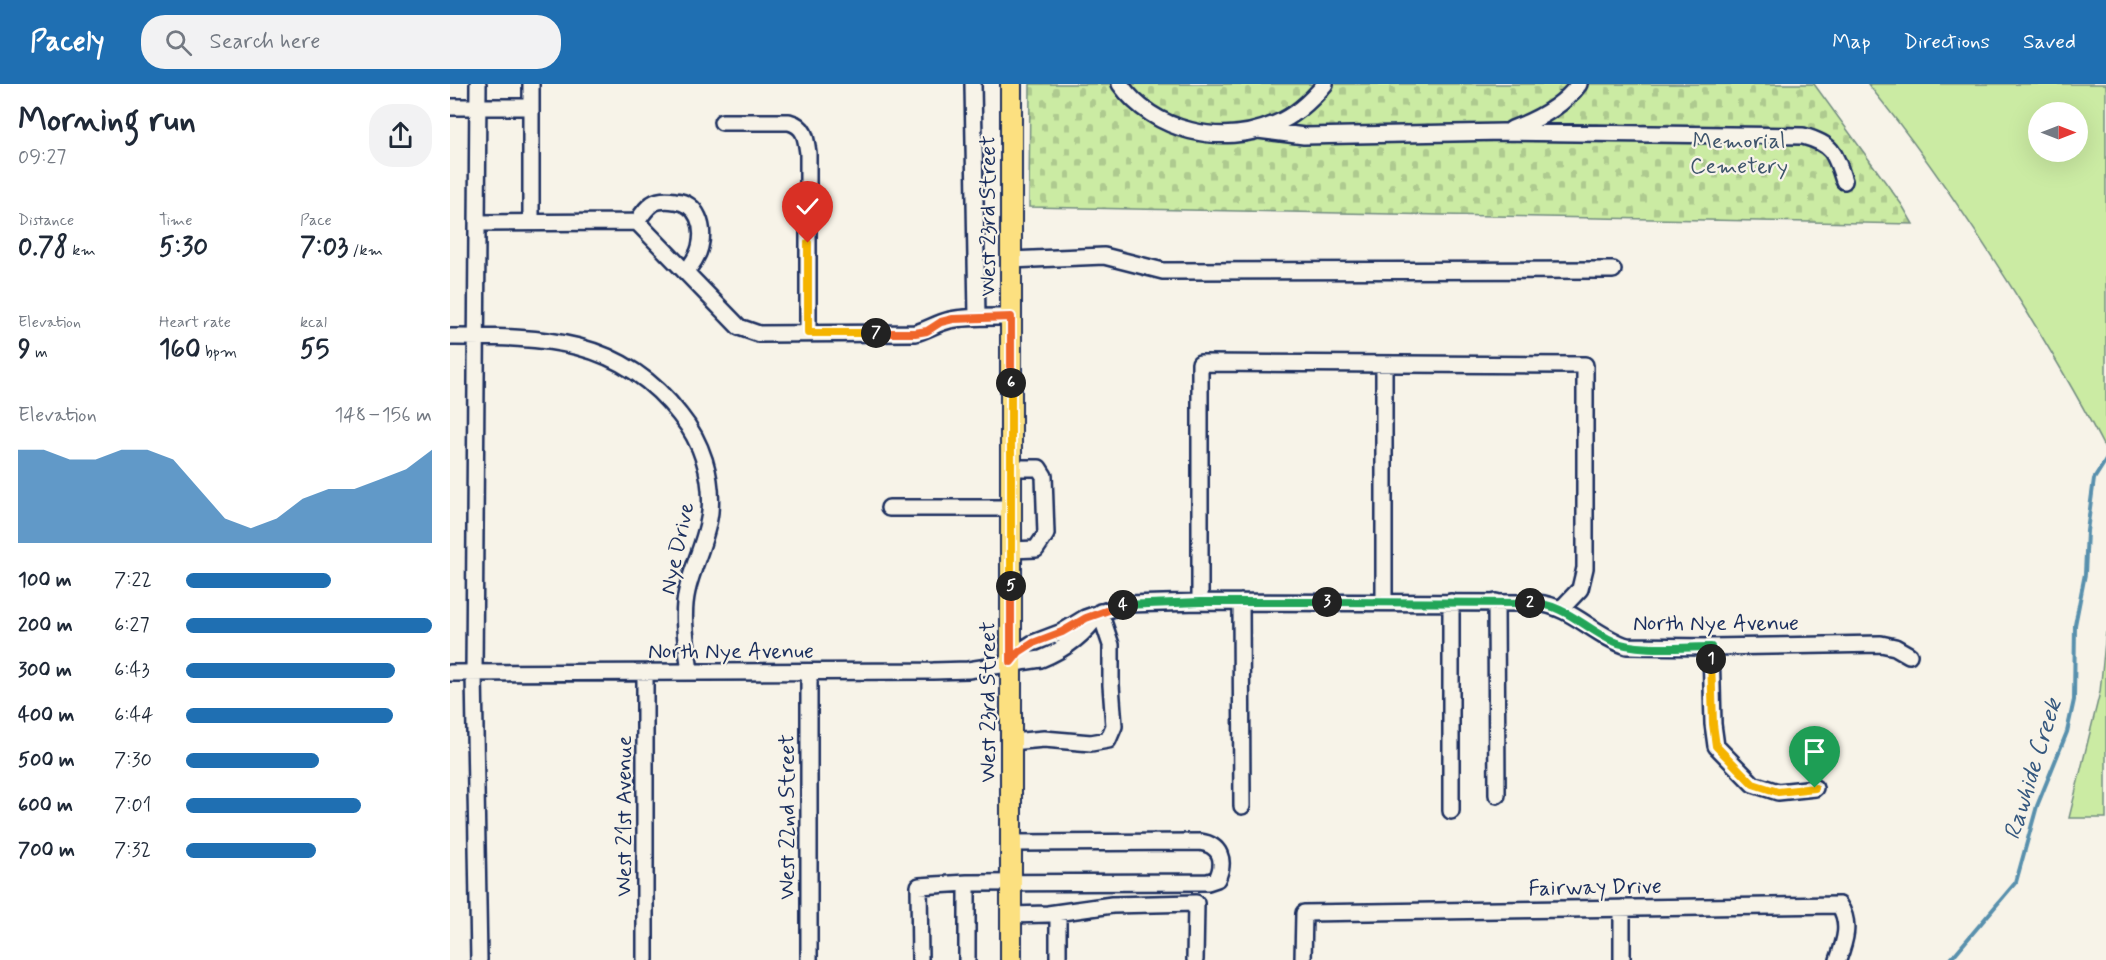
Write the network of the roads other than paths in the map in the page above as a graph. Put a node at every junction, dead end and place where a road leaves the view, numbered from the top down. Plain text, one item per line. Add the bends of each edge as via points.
1 (478, 84) edge
2 (531, 84) edge
3 (973, 84) edge
4 (1011, 84) edge
5 (1120, 84) edge
6 (1325, 84) edge
7 (1579, 84) edge
8 (450, 106) edge
9 (478, 107) junction
10 (531, 107) junction
11 (722, 122) dead end
12 (1258, 130) junction
13 (1503, 132) junction
14 (1844, 181) dead end
15 (531, 222) junction
16 (637, 222) junction
17 (477, 223) junction
18 (1010, 260) junction
19 (1613, 270) dead end
20 (686, 272) junction
21 (977, 317) junction
22 (1011, 317) junction
23 (808, 333) junction
24 (450, 337) edge
25 (478, 337) junction
26 (1384, 365) junction
27 (1011, 468) junction
28 (889, 508) dead end
29 (1011, 508) junction
30 (1011, 550) junction
31 (1200, 602) junction
32 (1241, 602) junction
33 (1384, 602) junction
34 (1451, 602) junction
35 (1496, 602) junction
36 (1561, 609) junction
37 (1100, 612) junction
38 (1711, 647) junction
39 (1909, 655) dead end
40 (1011, 662) junction
41 (690, 672) junction
42 (450, 673) edge
43 (645, 673) junction
44 (809, 673) junction
45 (474, 674) junction
46 (1011, 742) junction
47 (1815, 788) dead end
48 (1497, 795) dead end
49 (1242, 806) dead end
50 (1451, 811) dead end
51 (1010, 843) junction
52 (967, 883) junction
53 (1010, 883) junction
54 (1622, 908) junction
55 (1058, 913) junction
56 (1010, 915) junction
57 (479, 960) edge
58 (645, 960) edge
59 (809, 960) edge
60 (920, 960) edge
61 (967, 960) edge
62 (1011, 960) edge
63 (1058, 960) edge
64 (1194, 960) edge
65 (1303, 960) edge
66 (1622, 960) edge
67 (1838, 960) edge

1 - 9 street
2 - 10 street
3 - 21 street
4 - 18 main road, West 23rd Street
5 - 12 street via 1148,111 1174,126 1208,135
6 - 12 street via 1296,112
7 - 13 street via 1549,111
8 - 9 street
9 - 10 street
9 - 17 street
10 - 15 street
11 - 23 street via 789,122 803,129 808,153
12 - 13 street via 1304,136
13 - 14 street via 1803,136 1821,140 1835,154
15 - 16 street
15 - 17 street
16 - 20 street
16 - 20 street via 654,202 677,201 697,211 700,246
17 - 25 street
18 - 19 street via 1104,256 1163,271
18 - 22 main road, West 23rd Street
20 - 23 street via 739,327 759,334
21 - 22 street
21 - 23 street via 941,322 915,333
22 - 27 main road, West 23rd Street
24 - 25 street, Nye Drive
25 - 41 street, Nye Drive via 548,339 607,355 654,385 691,428 704,458 710,512 687,592 685,622
25 - 45 street
26 - 31 street via 1200,363
26 - 33 street
26 - 36 street via 1585,365 1585,568 1580,589
27 - 29 main road, West 23rd Street
27 - 30 street via 1039,468 1044,476 1046,534 1036,549
28 - 29 street
29 - 30 main road, West 23rd Street
30 - 40 main road, West 23rd Street
31 - 32 street, North Nye Avenue
31 - 37 street, North Nye Avenue via 1126,604
32 - 33 street, North Nye Avenue
32 - 49 street
33 - 34 street, North Nye Avenue
34 - 35 street, North Nye Avenue
34 - 50 street
35 - 36 street, North Nye Avenue via 1542,603
35 - 48 street
36 - 38 street, North Nye Avenue via 1627,646
37 - 40 street, North Nye Avenue via 1084,634 1065,647 1041,658
37 - 46 street via 1112,645 1114,726 1108,740
38 - 39 street, North Nye Avenue via 1881,644
38 - 47 street via 1716,746 1753,784 1778,792
40 - 44 street, North Nye Avenue via 953,671
40 - 46 main road, West 23rd Street
41 - 43 street, North Nye Avenue
41 - 44 street, North Nye Avenue
42 - 45 street, North Nye Avenue
43 - 45 street, North Nye Avenue
43 - 58 street, West 21st Avenue
44 - 59 street, West 22nd Street
45 - 57 street
46 - 51 main road, West 23rd Street
51 - 53 main road, West 23rd Street
51 - 53 street via 1200,842 1218,851 1222,868 1217,879 1208,882
52 - 53 street
52 - 60 street via 919,885
52 - 61 street
53 - 56 main road, West 23rd Street
54 - 65 street, Fairway Drive via 1304,913
54 - 66 street
54 - 67 street, Fairway Drive via 1839,905 1847,925
55 - 56 street
55 - 63 street
55 - 64 street via 1112,905 1196,903
56 - 62 main road, West 23rd Street

